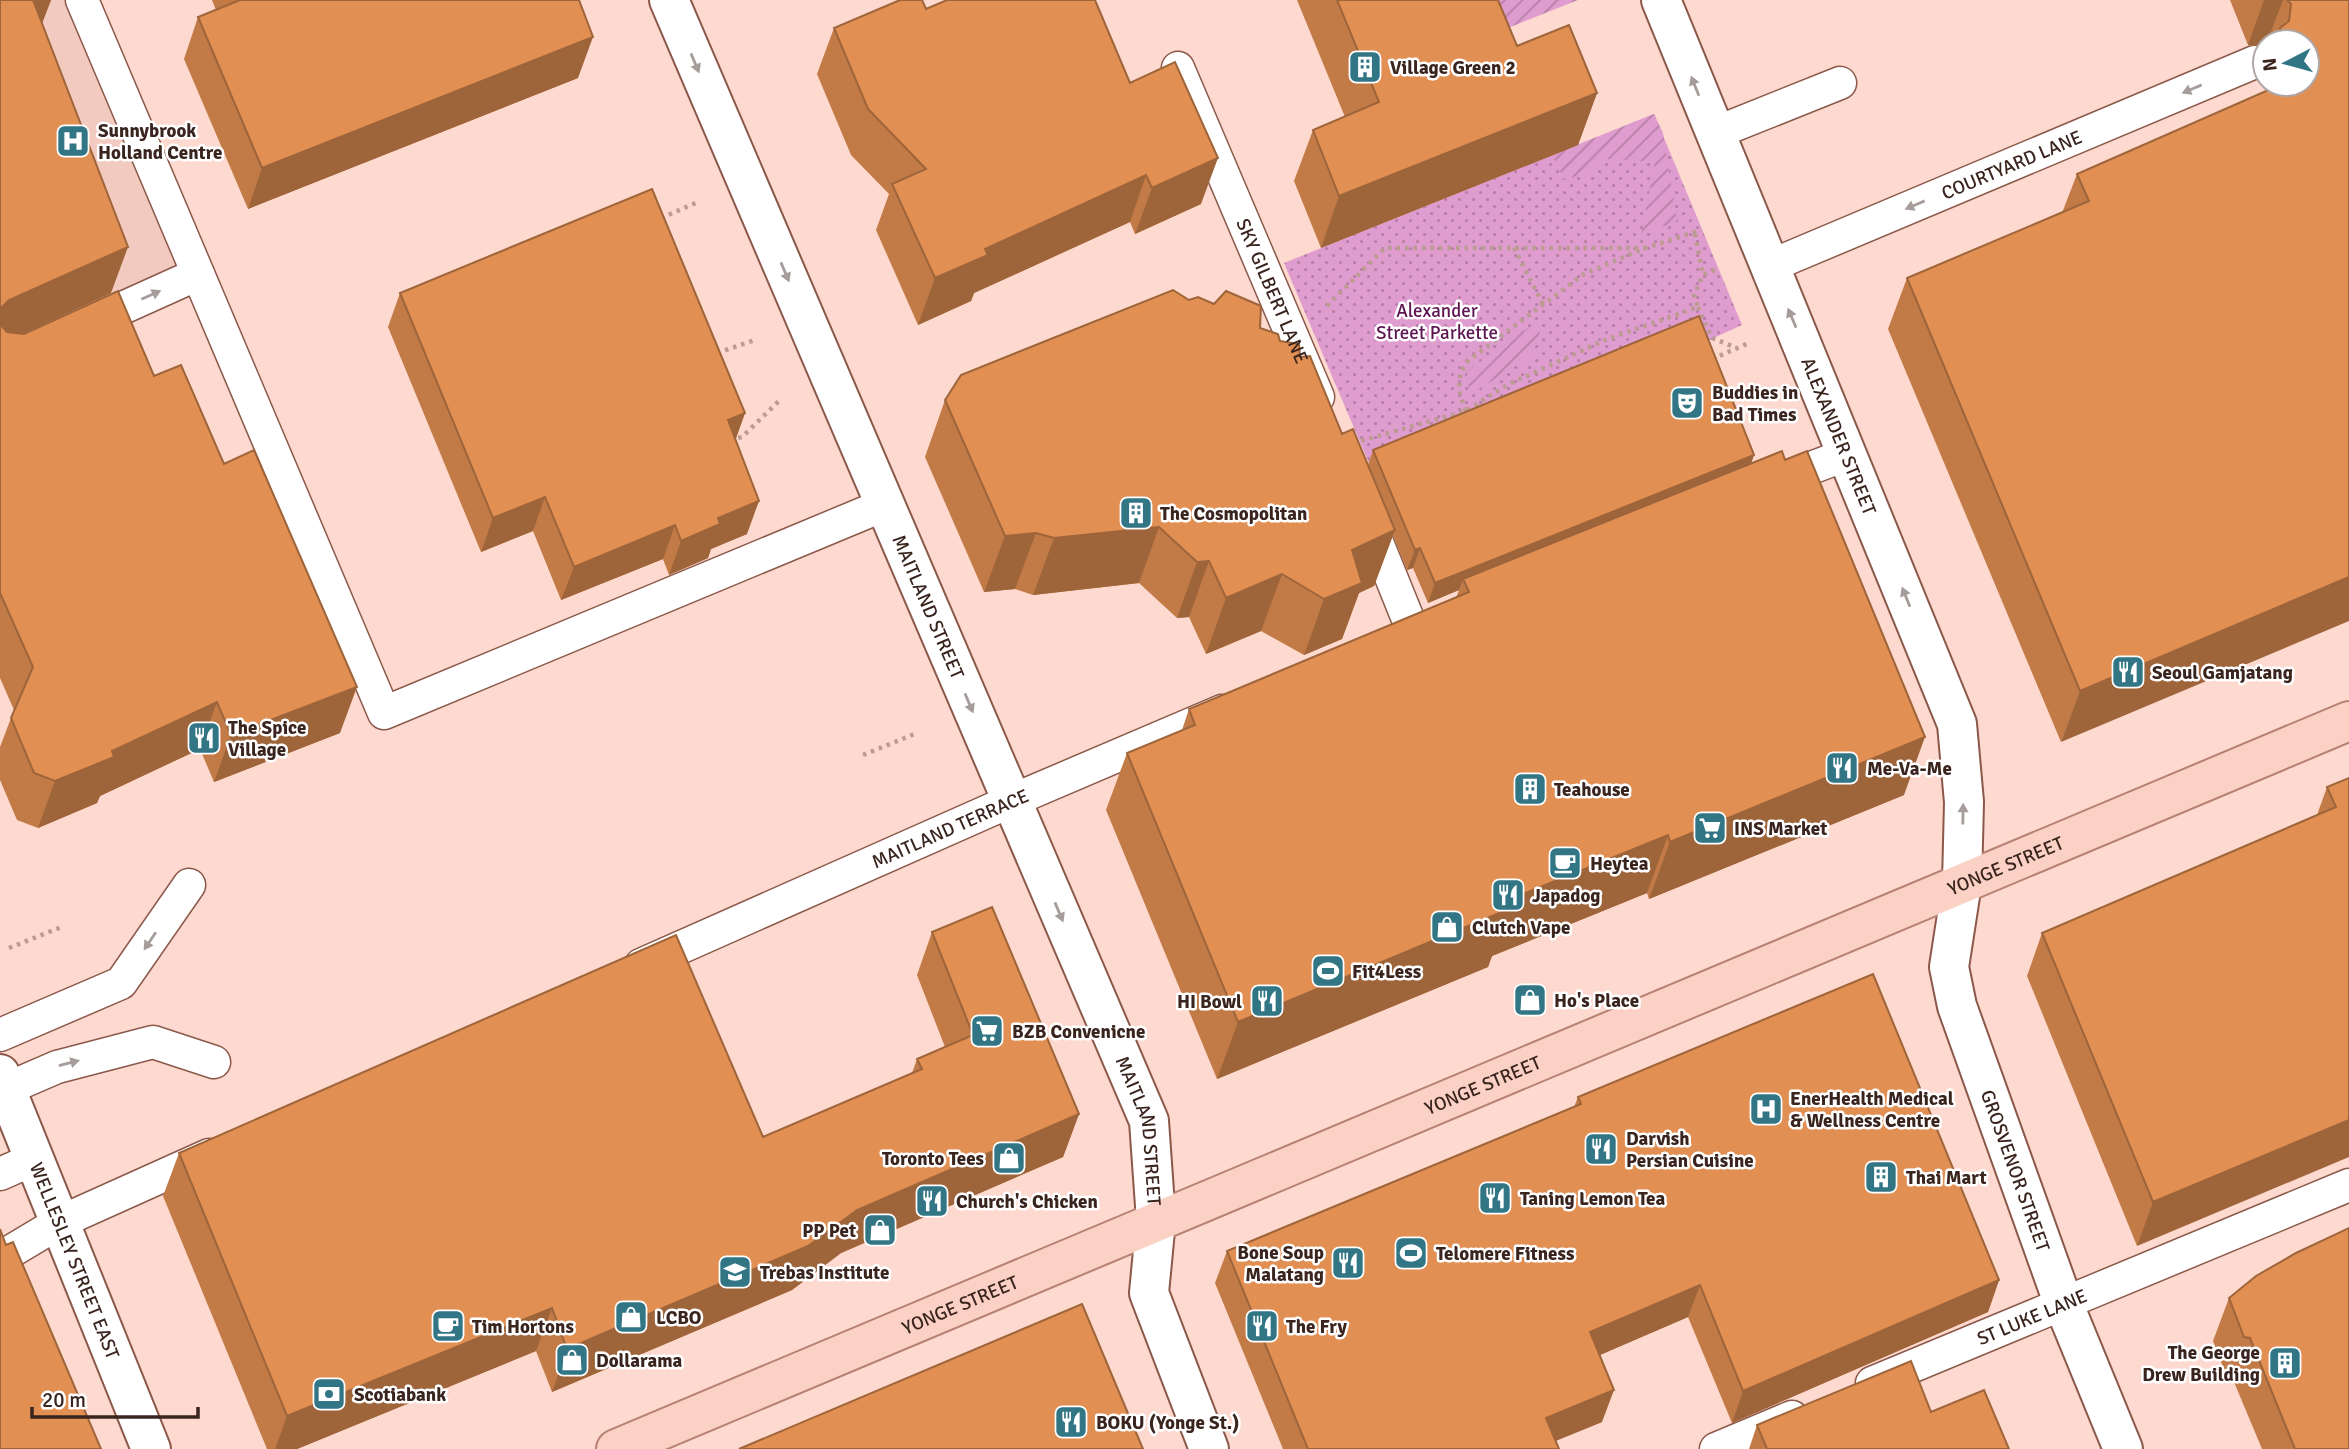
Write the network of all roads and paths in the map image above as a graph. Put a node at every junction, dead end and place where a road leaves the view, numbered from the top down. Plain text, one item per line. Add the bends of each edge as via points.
1 (82, 0) edge
2 (669, 0) edge
3 (1661, 0) edge
4 (2251, 64) edge
5 (1178, 68) edge
6 (1840, 83) dead end
7 (1714, 133) junction
8 (698, 202) dead end
9 (655, 221) edge
10 (1707, 228) dead end
11 (1695, 233) junction
12 (1514, 248) junction
13 (1645, 248) junction
14 (1723, 266) dead end
15 (1770, 266) junction
16 (198, 274) junction
17 (1703, 275) junction
18 (1543, 304) junction
19 (1698, 307) junction
20 (1317, 316) dead end
21 (62, 336) edge
22 (755, 340) dead end
23 (1753, 342) dead end
24 (1737, 348) junction
25 (708, 356) edge
26 (1702, 363) edge
27 (1525, 377) junction
28 (1531, 389) edge
29 (780, 400) dead end
30 (1466, 411) junction
31 (730, 440) edge
32 (1339, 448) joint
33 (1848, 454) junction
34 (1354, 487) edge
35 (1742, 495) edge
36 (884, 505) junction
37 (1413, 629) edge
38 (1250, 699) edge
39 (2349, 721) edge
40 (917, 733) dead end
41 (863, 755) dead end
42 (1011, 801) junction
43 (1962, 883) junction
44 (189, 884) dead end
45 (64, 926) dead end
46 (9, 948) dead end
47 (611, 978) edge
48 (0, 1035) edge
49 (214, 1062) dead end
50 (3, 1082) edge
51 (241, 1141) edge
52 (17, 1167) edge
53 (2349, 1185) edge
54 (1156, 1220) junction
55 (60, 1222) junction
56 (0, 1258) edge
57 (2064, 1305) junction
58 (151, 1449) edge
59 (616, 1449) edge
60 (1209, 1449) edge
61 (1716, 1449) edge
62 (2123, 1449) edge

1 - 16 lane
2 -> 36 street, MAITLAND STREET
7 -> 3 street, ALEXANDER STREET
4 -> 15 lane, COURTYARD LANE
5 - 32 lane, SKY GILBERT LANE
6 - 7 lane
7 - 15 street, ALEXANDER STREET
8 - 9 path
10 - 11 path
11 - 13 path
11 - 17 path
12 - 13 path
12 - 18 path
12 - 20 path via 1385,248
13 - 18 path via 1584,274
14 - 17 path
33 -> 15 street, ALEXANDER STREET
21 -> 16 lane
16 - 36 lane via 384,713
17 - 19 path via 1693,295
18 - 30 path via 1461,369 1461,399
19 - 24 path via 1712,338
19 - 27 path via 1605,340
22 - 25 path
23 - 24 path
24 - 26 path
27 - 28 path
27 - 30 path
29 - 31 path via 743,437
30 - 32 path
33 - 35 lane
43 -> 33 street, ALEXANDER STREET via 1964,802 1957,724
34 - 37 lane
36 -> 42 street, MAITLAND STREET
38 - 42 lane, MAITLAND TERRACE
39 - 43 main road, YONGE STREET
40 - 41 path
42 - 47 lane, MAITLAND TERRACE
42 -> 54 street, MAITLAND STREET via 1149,1121
43 - 54 main road, YONGE STREET
43 - 57 street, GROSVENOR STREET via 1949,967 1957,1006
44 -> 48 lane via 121,983
45 - 46 path
50 -> 49 lane via 153,1042
50 - 52 street, WELLESLEY STREET EAST
51 - 55 lane
52 - 55 street, WELLESLEY STREET EAST
53 - 57 lane, ST LUKE LANE
54 - 59 main road, YONGE STREET
54 - 60 street, MAITLAND STREET via 1149,1293
55 - 56 lane
55 - 58 street, WELLESLEY STREET EAST
57 - 61 lane, ST LUKE LANE
57 - 62 street, GROSVENOR STREET

